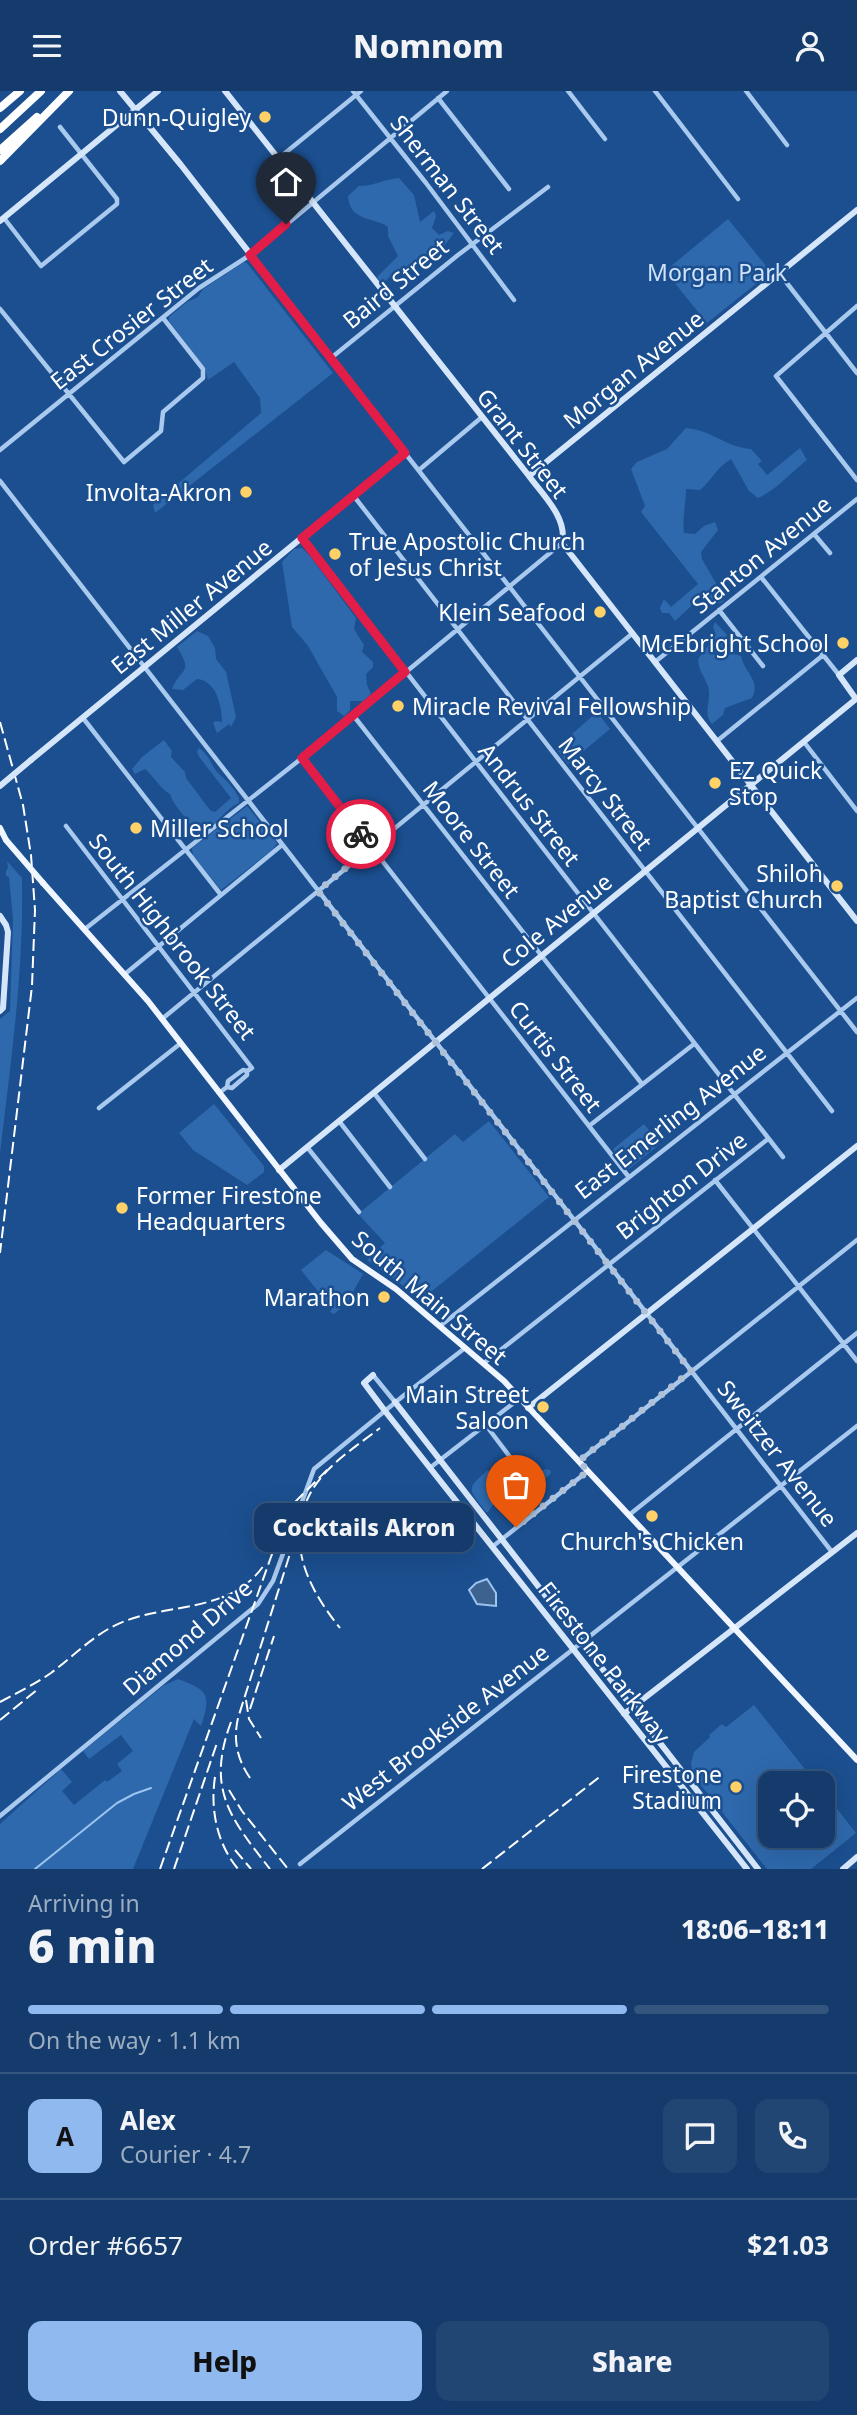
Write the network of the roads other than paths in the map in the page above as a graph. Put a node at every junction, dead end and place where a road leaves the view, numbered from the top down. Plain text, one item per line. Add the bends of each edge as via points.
1 (20, 91) edge
2 (41, 91) edge
3 (67, 91) edge
4 (120, 91) edge
5 (158, 91) edge
6 (225, 91) edge
7 (447, 91) edge
8 (568, 91) edge
9 (746, 91) edge
10 (357, 92) edge
11 (657, 92) edge
12 (438, 98) junction
13 (0, 109) edge
14 (136, 109) junction
15 (60, 127) dead end
16 (0, 128) edge
17 (390, 138) junction
18 (605, 139) dead end
19 (787, 145) dead end
20 (0, 150) edge
21 (82, 154) junction
22 (279, 158) junction
23 (0, 161) edge
24 (548, 187) dead end
25 (509, 189) dead end
26 (738, 199) dead end
27 (313, 201) junction
28 (857, 210) edge
29 (2, 220) edge
30 (473, 244) junction
31 (250, 255) junction
32 (779, 273) junction
33 (514, 300) dead end
34 (395, 305) junction
35 (857, 306) edge
36 (0, 309) edge
37 (163, 318) junction
38 (825, 332) junction
39 (331, 358) junction
40 (857, 373) edge
41 (69, 395) junction
42 (482, 417) junction
43 (0, 450) edge
44 (405, 453) junction
45 (419, 470) junction
46 (528, 476) junction
47 (857, 479) edge
48 (0, 481) edge
49 (353, 495) junction
50 (857, 499) edge
51 (814, 534) junction
52 (302, 538) junction
53 (562, 543) junction
54 (830, 553) dead end
55 (761, 577) junction
56 (510, 586) junction
57 (719, 611) junction
58 (458, 630) junction
59 (633, 633) junction
60 (822, 656) junction
61 (857, 660) edge
62 (655, 661) junction
63 (763, 666) dead end
64 (145, 667) junction
65 (405, 672) junction
66 (839, 675) junction
67 (580, 676) junction
68 (856, 699) edge
69 (353, 715) junction
70 (83, 718) junction
71 (527, 720) junction
72 (717, 741) junction
73 (804, 742) junction
74 (302, 758) junction
75 (475, 762) junction
76 (750, 783) junction
77 (0, 786) edge
78 (248, 800) junction
79 (423, 805) junction
80 (857, 811) edge
81 (66, 826) dead end
82 (697, 827) junction
83 (0, 828) edge
84 (3, 839) edge
85 (282, 845) junction
86 (371, 847) junction
87 (185, 849) junction
88 (645, 870) junction
89 (318, 891) junction
90 (221, 895) junction
91 (123, 899) junction
92 (593, 912) junction
93 (0, 916) edge
94 (857, 921) edge
95 (85, 929) junction
96 (159, 946) junction
97 (541, 955) junction
98 (125, 974) junction
99 (194, 993) junction
100 (857, 997) edge
101 (489, 998) junction
102 (0, 1011) edge
103 (840, 1011) junction
104 (162, 1019) junction
105 (857, 1032) edge
106 (435, 1042) junction
107 (181, 1043) junction
108 (694, 1044) junction
109 (786, 1053) junction
110 (642, 1084) junction
111 (219, 1093) junction
112 (374, 1093) junction
113 (733, 1094) junction
114 (99, 1108) dead end
115 (832, 1111) dead end
116 (339, 1121) junction
117 (589, 1126) junction
118 (768, 1139) junction
119 (857, 1146) edge
120 (307, 1147) junction
121 (783, 1157) dead end
122 (425, 1159) dead end
123 (279, 1170) junction
124 (628, 1176) junction
125 (715, 1180) junction
126 (390, 1187) dead end
127 (359, 1212) dead end
128 (574, 1219) junction
129 (754, 1229) junction
130 (857, 1240) edge
131 (608, 1264) junction
132 (799, 1286) junction
133 (646, 1314) junction
134 (440, 1326) junction
135 (857, 1333) edge
136 (844, 1344) junction
137 (466, 1347) junction
138 (857, 1361) edge
139 (484, 1363) junction
140 (691, 1371) junction
141 (373, 1375) joint
142 (520, 1398) junction
143 (395, 1402) junction
144 (528, 1408) junction
145 (385, 1411) junction
146 (485, 1424) junction
147 (857, 1426) edge
148 (737, 1429) junction
149 (440, 1460) junction
150 (579, 1461) junction
151 (431, 1467) junction
152 (588, 1471) junction
153 (522, 1473) dead end
154 (782, 1486) junction
155 (629, 1515) junction
156 (857, 1533) edge
157 (500, 1541) junction
158 (492, 1547) junction
159 (832, 1552) junction
160 (679, 1569) junction
161 (735, 1629) junction
162 (582, 1644) junction
163 (574, 1650) junction
164 (632, 1708) junction
165 (624, 1714) junction
166 (857, 1760) edge
167 (0, 1816) edge
168 (857, 1858) edge
169 (300, 1864) dead end
170 (747, 1869) edge
171 (758, 1869) edge
172 (843, 1869) edge

1 - 13 highway
2 - 16 highway
3 - 20 highway
3 - 23 highway
4 - 14 street
5 - 14 street
6 - 22 street, Grant Street
7 - 12 street, East Crosier Street
8 - 18 street
9 - 19 street
10 - 17 street, Sherman Street
10 - 22 street
11 - 26 street
12 - 17 street, East Crosier Street
12 - 25 street
14 - 21 street
14 - 31 street
15 - 21 street
17 - 27 street, East Crosier Street
17 - 30 street, Sherman Street
21 - 29 street
21 - 29 street via 117,204 41,266
22 - 27 street, Grant Street
24 - 30 street, Baird Street
27 - 31 street, East Crosier Street
27 - 34 street, Grant Street
28 - 32 street, Morgan Avenue
30 - 33 street, Sherman Street
30 - 34 street, Baird Street
31 - 37 street, East Crosier Street
31 - 39 street
32 - 38 street
32 - 46 street, Morgan Avenue
34 - 39 street, Baird Street
34 - 42 street, Grant Street
35 - 38 street
36 - 41 street
37 - 41 street, East Crosier Street
37 - 41 street via 204,375 163,412 162,431 124,462
38 - 40 street
38 - 47 street via 776,376
39 - 44 street
41 - 43 street, East Crosier Street
42 - 45 street
42 - 46 street, Grant Street
44 - 45 street
44 - 49 street, East Miller Avenue
45 - 56 street
46 - 53 street, Grant Street via 564,526
48 - 64 street, Sweitzer Avenue
49 - 52 street, East Miller Avenue
49 - 58 street, Marcy Street
50 - 51 street, Stanton Avenue
51 - 54 street
51 - 55 street, Stanton Avenue
52 - 64 street, East Miller Avenue
52 - 65 street, Andrus Street
53 - 56 street
53 - 59 street, Grant Street
55 - 57 street, Stanton Avenue
55 - 60 street
56 - 58 street
56 - 67 street
57 - 62 street, Stanton Avenue
57 - 63 street
58 - 65 street
58 - 71 street, Marcy Street
59 - 62 street, Grant Street
59 - 67 street
60 - 66 street
60 - 72 street
61 - 66 street
62 - 72 street, Grant Street
64 - 70 street, East Miller Avenue
64 - 78 street, Sweitzer Avenue
65 - 69 street
65 - 75 street, Andrus Street
66 - 68 street
67 - 71 street
67 - 82 street
68 - 73 street, Cole Avenue
69 - 74 street
69 - 79 street, Moore Street
70 - 77 street, East Miller Avenue, bridge
70 - 87 street
71 - 75 street
71 - 88 street, Marcy Street
72 - 76 street, Grant Street
73 - 76 street, Cole Avenue
73 - 80 street
74 - 78 street
74 - 86 street, Curtis Street
75 - 79 street
75 - 92 street, Andrus Street
76 - 82 street, Cole Avenue
76 - 94 street, Grant Street
78 - 85 street, Sweitzer Avenue
78 - 87 street
79 - 86 street
79 - 97 street, Moore Street
81 - 91 street, South Highbrook Street
82 - 88 street, Cole Avenue
82 - 103 street
83 - 84 main road, South Main Street
84 - 95 main road, South Main Street, bridge
85 - 89 street, Sweitzer Avenue
85 - 90 street
86 - 89 street
86 - 101 street, Curtis Street
87 - 90 street
87 - 91 street
88 - 92 street, Cole Avenue
88 - 109 street, Marcy Street
89 - 99 street
89 - 106 street, Sweitzer Avenue
90 - 96 street
91 - 95 street
91 - 96 street, South Highbrook Street
92 - 97 street, Cole Avenue
92 - 108 street, Andrus Street
93 - 102 street via 7,927
95 - 98 main road, South Main Street
96 - 98 street
96 - 99 street, South Highbrook Street
97 - 101 street, Cole Avenue
97 - 110 street, Moore Street
98 - 104 main road, South Main Street
99 - 104 street
99 - 111 street, South Highbrook Street via 250,1070 232,1088
100 - 103 street, East Emerling Avenue
101 - 106 street, Cole Avenue
101 - 117 street, Curtis Street
103 - 105 street
103 - 109 street, East Emerling Avenue
104 - 107 main road, South Main Street
106 - 112 street, Cole Avenue
106 - 128 street, Sweitzer Avenue
107 - 111 main road, South Main Street
107 - 114 street
108 - 110 street
108 - 113 street, Andrus Street
109 - 113 street, East Emerling Avenue
109 - 115 street, Marcy Street
110 - 117 street
111 - 123 main road, South Main Street
112 - 116 street, Cole Avenue
112 - 122 street
113 - 118 street, Andrus Street
113 - 124 street, East Emerling Avenue
116 - 120 street, Cole Avenue
116 - 126 street
117 - 124 street, Curtis Street
118 - 121 street, Andrus Street
118 - 125 street, Brighton Drive
119 - 129 street
120 - 123 street, Cole Avenue
120 - 127 street
123 - 134 main road, South Main Street via 352,1259
124 - 128 street, East Emerling Avenue
125 - 129 street
125 - 131 street, Brighton Drive
128 - 131 street, Sweitzer Avenue
128 - 134 street, East Emerling Avenue
129 - 132 street
129 - 133 street
130 - 132 street
131 - 133 street, Sweitzer Avenue
131 - 139 street, Brighton Drive
132 - 136 street
132 - 140 street
133 - 140 street, Sweitzer Avenue
133 - 144 street
134 - 137 main road, South Main Street
135 - 136 street
136 - 138 street
136 - 148 street
137 - 139 main road, South Main Street
137 - 143 street, Diamond Drive
139 - 142 main road, South Main Street
140 - 148 street, Sweitzer Avenue
140 - 150 street
141 - 143 street, Firestone Parkway
141 - 145 street, Firestone Parkway via 364,1383
142 - 144 main road, South Main Street
142 - 146 street
143 - 145 street, Diamond Drive
143 - 149 street, Firestone Parkway
144 - 150 main road, South Main Street
145 - 151 street, Firestone Parkway
145 - 167 street, Diamond Drive via 309,1476 273,1581 258,1605
146 - 149 street
146 - 153 street
147 - 154 street, West Brookside Avenue
148 - 154 street, Sweitzer Avenue
148 - 155 street
149 - 151 street
149 - 157 street, Firestone Parkway
150 - 152 main road, South Main Street
151 - 158 street, Firestone Parkway
152 - 155 main road, South Main Street
152 - 157 street
154 - 159 street, Sweitzer Avenue
154 - 160 street, West Brookside Avenue
155 - 160 main road, South Main Street
156 - 159 street
157 - 158 street
157 - 162 street, Firestone Parkway
158 - 163 street, Firestone Parkway
159 - 161 street
160 - 161 main road, South Main Street
160 - 162 street, West Brookside Avenue
161 - 164 street
161 - 166 main road, South Main Street
162 - 163 street, West Brookside Avenue
162 - 164 street, Firestone Parkway
163 - 165 street, Firestone Parkway
163 - 169 street, West Brookside Avenue
164 - 165 street
164 - 171 street, Firestone Parkway
165 - 170 street, Firestone Parkway
168 - 172 street

